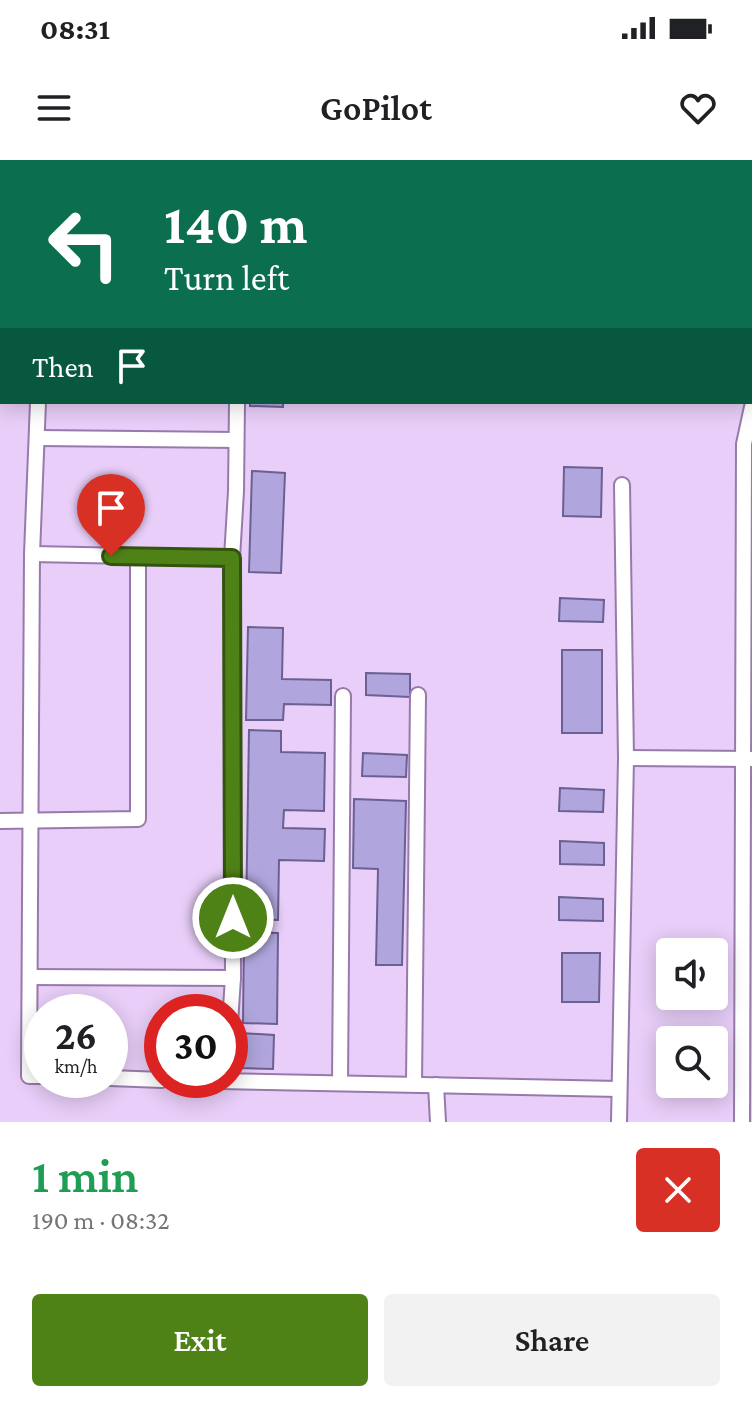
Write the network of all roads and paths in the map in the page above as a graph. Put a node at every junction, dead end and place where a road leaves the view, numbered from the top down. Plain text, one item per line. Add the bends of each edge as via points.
1 (38, 404) edge
2 (237, 404) edge
3 (752, 407) edge
4 (38, 438) junction
5 (236, 440) junction
6 (748, 444) edge
7 (622, 485) dead end
8 (32, 554) junction
9 (138, 557) junction
10 (232, 558) junction
11 (748, 642) edge
12 (418, 695) dead end
13 (343, 696) dead end
14 (626, 758) junction
15 (748, 759) edge
16 (31, 820) junction
17 (0, 821) edge
18 (30, 977) junction
19 (233, 978) junction
20 (30, 994) edge
21 (232, 994) edge
22 (248, 1081) edge
23 (340, 1083) junction
24 (414, 1084) junction
25 (436, 1085) junction
26 (619, 1089) junction
27 (438, 1122) edge
28 (619, 1122) edge
29 (742, 1122) edge

1 - 4 street
2 - 5 street
3 - 6 street
4 - 5 street
4 - 8 street
5 - 10 street
6 - 11 street
7 - 14 street
8 - 9 street
8 - 16 street
9 - 10 street
9 - 16 street via 138,819
10 - 19 street
11 - 15 street
12 - 24 street
13 - 23 street
14 - 15 street
14 - 26 street
15 - 29 street
16 - 17 street
16 - 18 street
18 - 19 street
18 - 20 street
19 - 21 street
22 - 23 street
23 - 24 street
24 - 25 street
25 - 26 street
25 - 27 street
26 - 28 street

